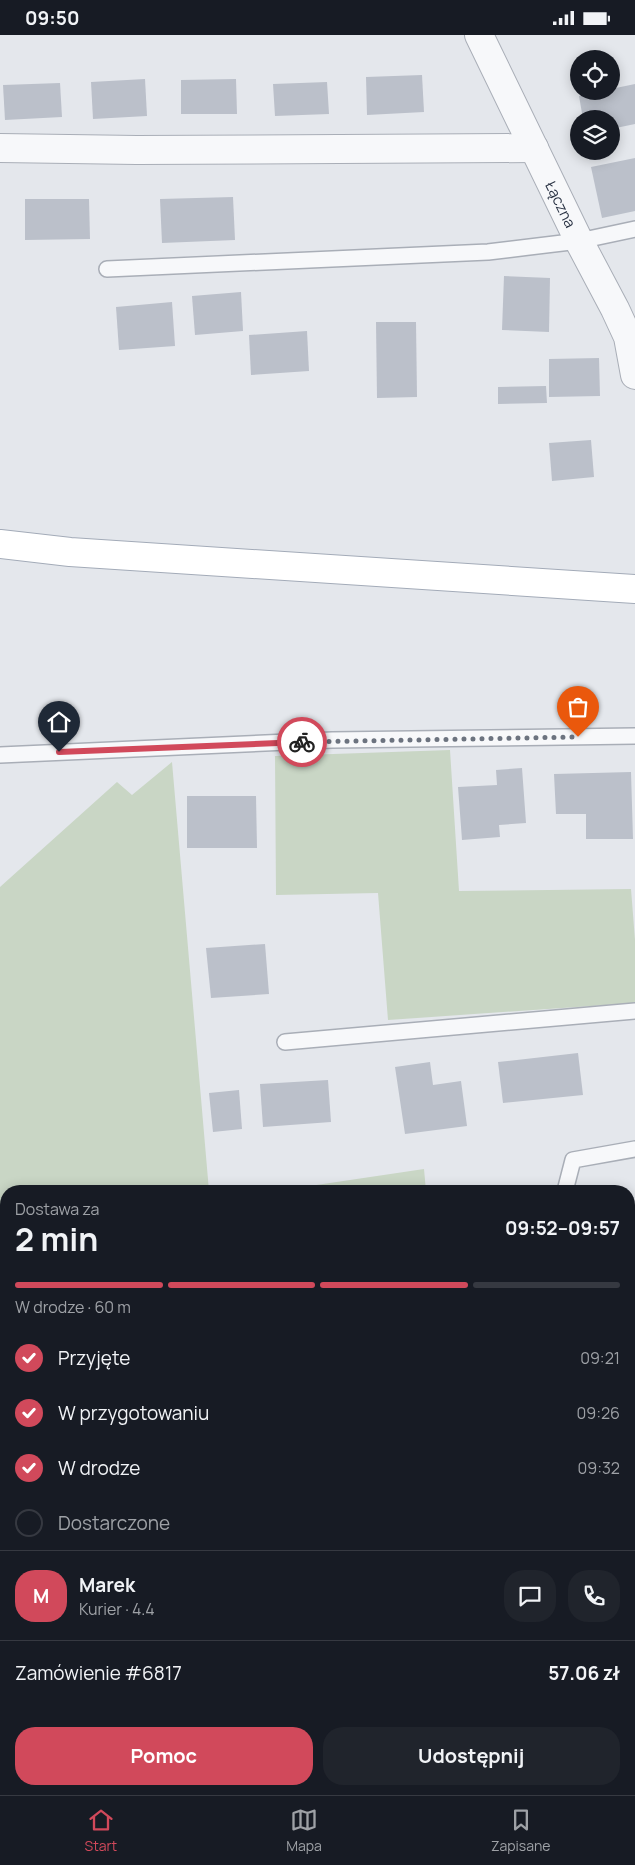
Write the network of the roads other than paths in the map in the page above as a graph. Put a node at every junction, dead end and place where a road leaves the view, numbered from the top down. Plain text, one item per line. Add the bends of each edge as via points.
1 (479, 35) edge
2 (0, 148) edge
3 (534, 148) junction
4 (635, 229) edge
5 (579, 241) junction
6 (107, 269) dead end
7 (635, 375) edge
8 (0, 544) edge
9 (635, 589) edge
10 (635, 736) edge
11 (0, 755) edge
12 (635, 1011) edge
13 (285, 1042) dead end
14 (635, 1149) edge
15 (567, 1185) edge

1 - 3 street, Łączna
2 - 3 street
3 - 5 street, Łączna
4 - 5 lane
5 - 6 lane via 488,252
5 - 7 street, Łączna via 628,337
8 - 9 main road via 70,552
10 - 11 lane via 332,740
12 - 13 lane
14 - 15 lane via 573,1160

